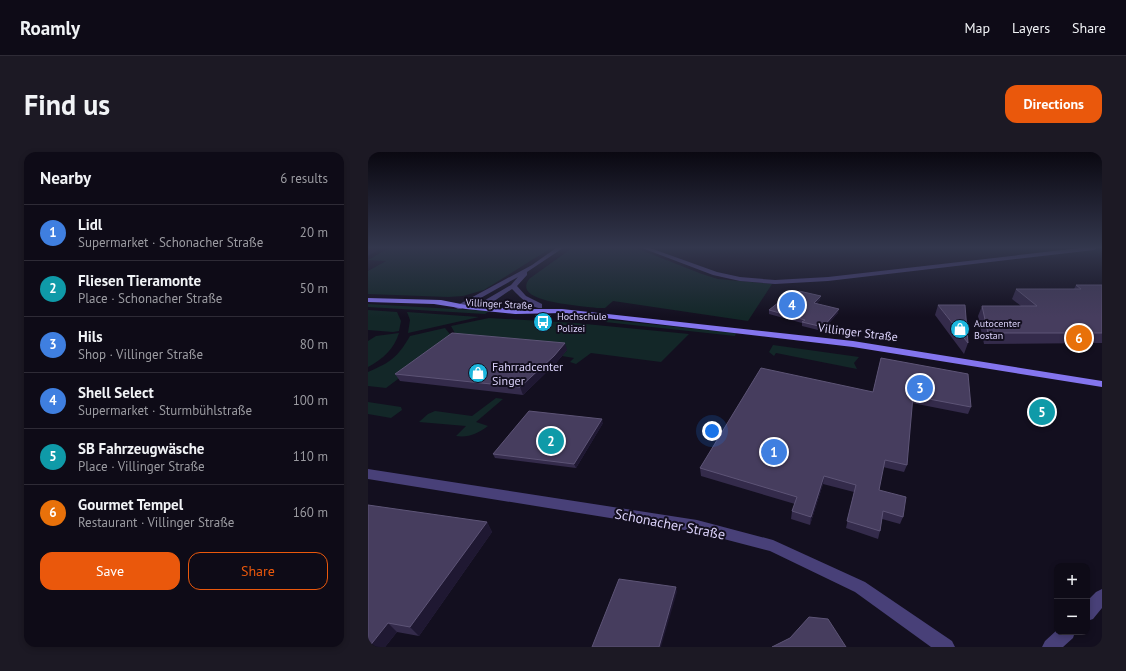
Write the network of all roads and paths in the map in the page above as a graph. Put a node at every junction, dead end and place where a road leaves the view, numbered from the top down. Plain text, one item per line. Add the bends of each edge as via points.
1 (524, 271) edge
2 (529, 271) edge
3 (702, 271) edge
4 (900, 271) edge
5 (513, 286) junction
6 (368, 300) edge
7 (468, 301) junction
8 (436, 302) junction
9 (488, 302) junction
10 (539, 306) junction
11 (458, 307) junction
12 (478, 308) junction
13 (562, 311) junction
14 (1102, 384) edge
15 (368, 474) edge
16 (1102, 598) edge
17 (1090, 610) edge
18 (1064, 635) edge
19 (946, 647) edge
20 (1051, 647) edge

1 - 7 street
2 - 5 street
3 - 4 street via 741,279 782,282
5 - 9 street
5 - 10 street via 524,297
6 - 8 main road, Villinger Straße
7 - 8 main road, Villinger Straße
7 - 9 main road, Villinger Straße
7 - 11 street
8 - 11 main road, Villinger Straße
9 - 10 main road, Villinger Straße
9 - 12 street
10 - 13 main road, Villinger Straße
11 - 12 main road, Villinger Straße
12 - 13 main road, Villinger Straße
13 - 14 main road, Villinger Straße via 853,344
15 - 19 street, Schonacher Straße via 697,526 773,546 860,587
16 - 17 street
18 - 20 street

